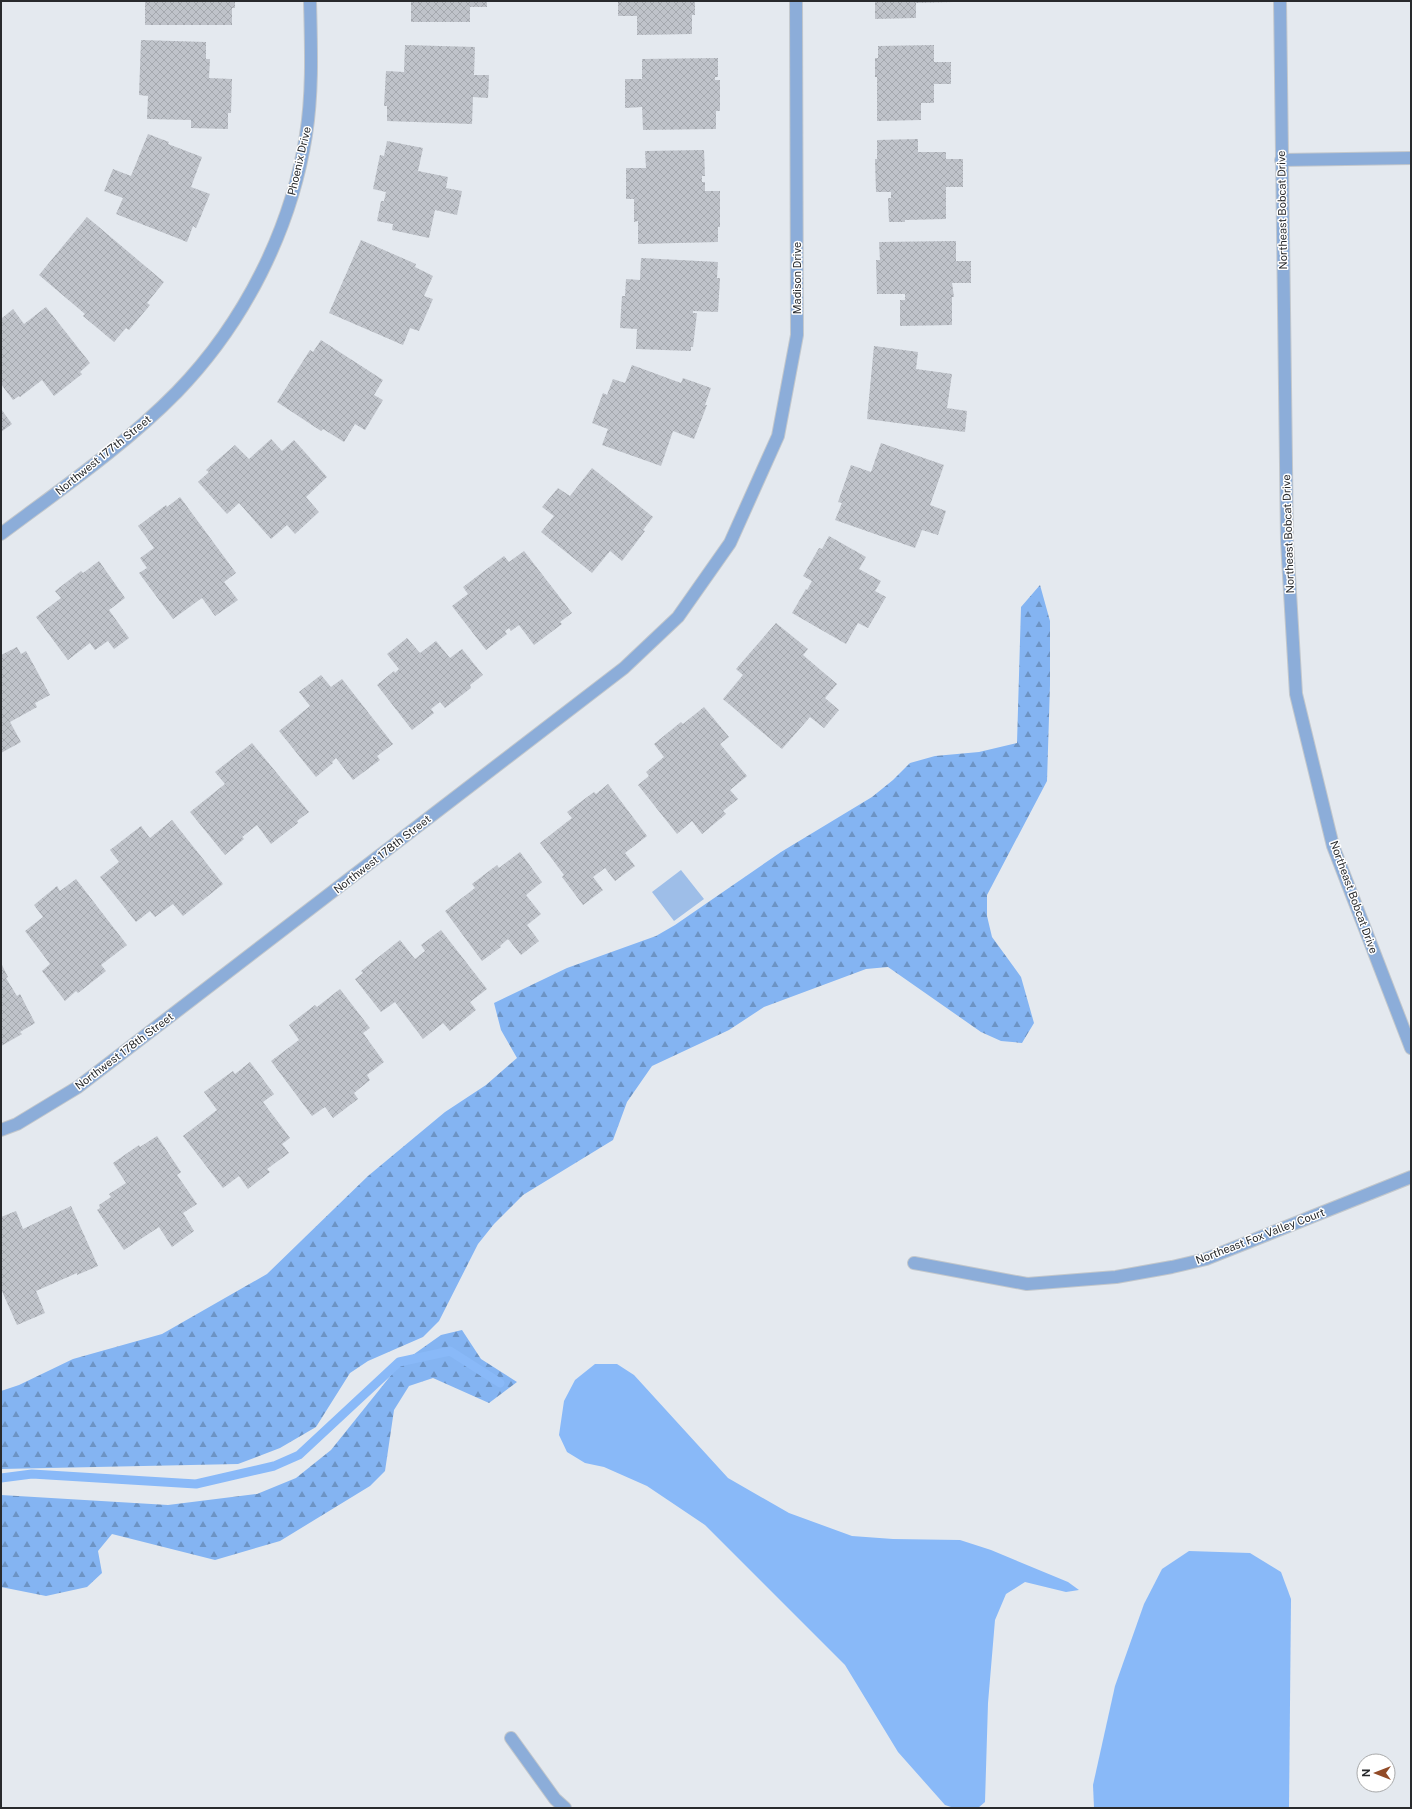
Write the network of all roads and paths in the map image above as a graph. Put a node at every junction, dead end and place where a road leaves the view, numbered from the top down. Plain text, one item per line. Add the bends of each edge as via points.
1 (310, 1) edge
2 (796, 1) edge
3 (1280, 1) edge
4 (1411, 158) edge
5 (1281, 160) junction
6 (252, 289) joint
7 (1, 534) edge
8 (730, 543) joint
9 (1411, 1048) edge
10 (1, 1130) edge
11 (1411, 1177) edge
12 (914, 1263) dead end
13 (511, 1738) dead end
14 (565, 1808) edge

1 - 6 street, Phoenix Drive via 312,69 306,135 293,192 274,248
2 - 8 street, Madison Drive via 797,334 778,436
3 - 5 street, Northeast Bobcat Drive
4 - 5 street
5 - 9 street, Northeast Bobcat Drive via 1287,541 1296,694 1333,846
6 - 7 street, Northwest 177th Street via 220,341 177,392 130,436
8 - 10 street, Northwest 178th Street via 678,617 624,668 78,1087 17,1124
11 - 12 street, Northeast Fox Valley Court via 1206,1259 1116,1277 1027,1284
13 - 14 street via 555,1799

